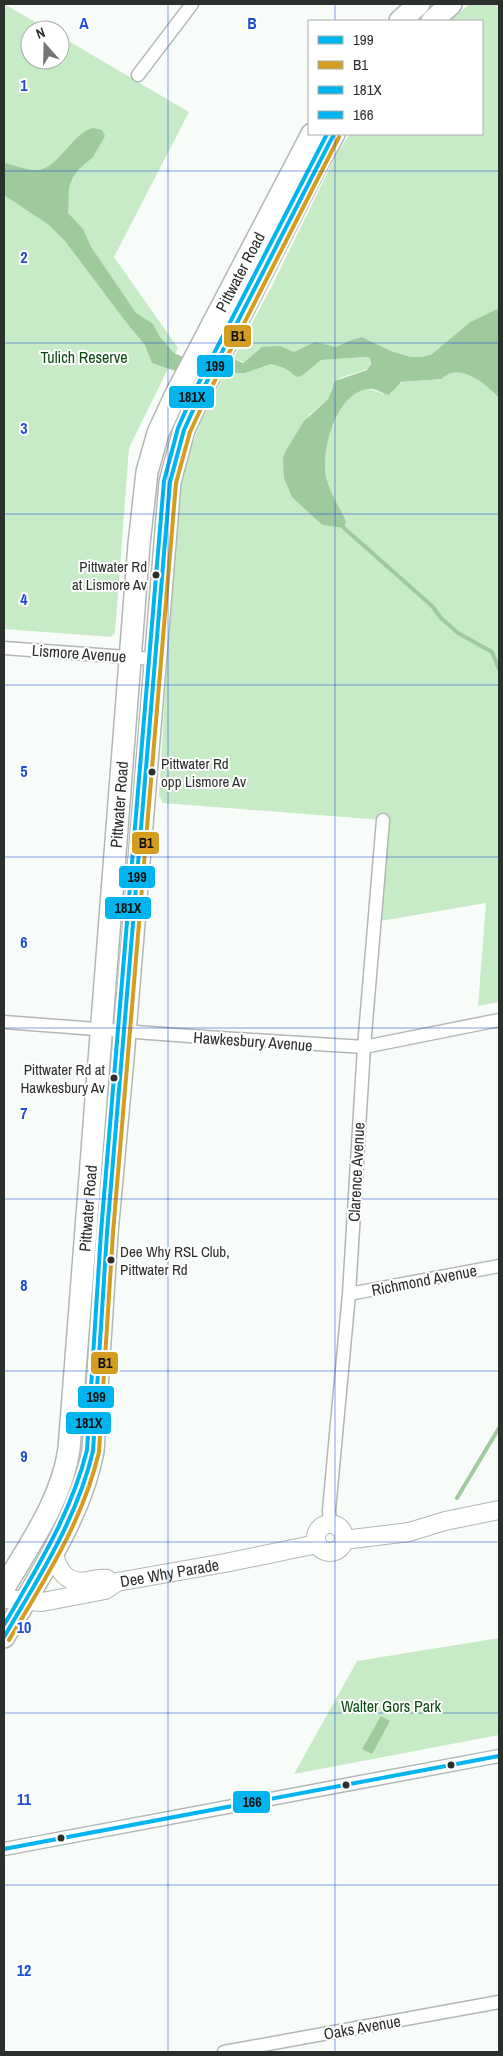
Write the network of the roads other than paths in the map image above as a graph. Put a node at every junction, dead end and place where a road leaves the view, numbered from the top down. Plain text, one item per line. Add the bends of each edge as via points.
1 (419, 4) edge
2 (451, 4) edge
3 (187, 5) edge
4 (401, 20) edge
5 (433, 20) edge
6 (138, 75) dead end
7 (311, 135) edge
8 (333, 135) edge
9 (4, 648) edge
10 (130, 657) junction
11 (154, 659) junction
12 (383, 820) dead end
13 (499, 1020) edge
14 (4, 1022) edge
15 (102, 1029) junction
16 (125, 1030) junction
17 (364, 1047) junction
18 (499, 1266) edge
19 (349, 1294) junction
20 (499, 1510) edge
21 (330, 1524) junction
22 (344, 1540) junction
23 (317, 1544) junction
24 (53, 1551) junction
25 (117, 1582) junction
26 (4, 1588) edge
27 (4, 1599) edge
28 (25, 1602) junction
29 (4, 1637) edge
30 (499, 1756) edge
31 (4, 1849) edge
32 (499, 2002) edge
33 (224, 2052) edge

1 - 4 highway
2 - 5 highway
3 - 6 street
7 - 10 highway, Pittwater Road via 176,394 155,441 144,486
8 - 11 highway, Pittwater Road via 184,430 170,482
9 - 10 street, Lismore Avenue
10 - 11 street, Lismore Avenue
10 - 15 highway, Pittwater Road
11 - 16 highway, Pittwater Road
12 - 17 street, Clarence Avenue
13 - 17 street, Hawkesbury Avenue
14 - 15 street, Hawkesbury Avenue
15 - 16 street, Hawkesbury Avenue
15 - 26 highway, Pittwater Road via 66,1464 48,1511
16 - 17 street, Hawkesbury Avenue
16 - 24 highway, Pittwater Road via 106,1243 93,1450 71,1520
17 - 19 street, Clarence Avenue
18 - 19 street, Richmond Avenue
19 - 21 street, Clarence Avenue
20 - 22 main road via 409,1532
21 - 22 main road via 339,1527
21 - 23 main road via 318,1531
22 - 23 main road via 340,1548 332,1552 323,1551
23 - 25 main road, Dee Why Parade
24 - 25 main road via 56,1565 71,1580 84,1582 103,1578
24 - 28 highway, Pittwater Road
25 - 28 main road, Dee Why Parade via 105,1590 42,1602
27 - 28 main road, Dee Why Parade
28 - 29 highway, Pittwater Road
30 - 31 street
32 - 33 street, Oaks Avenue

